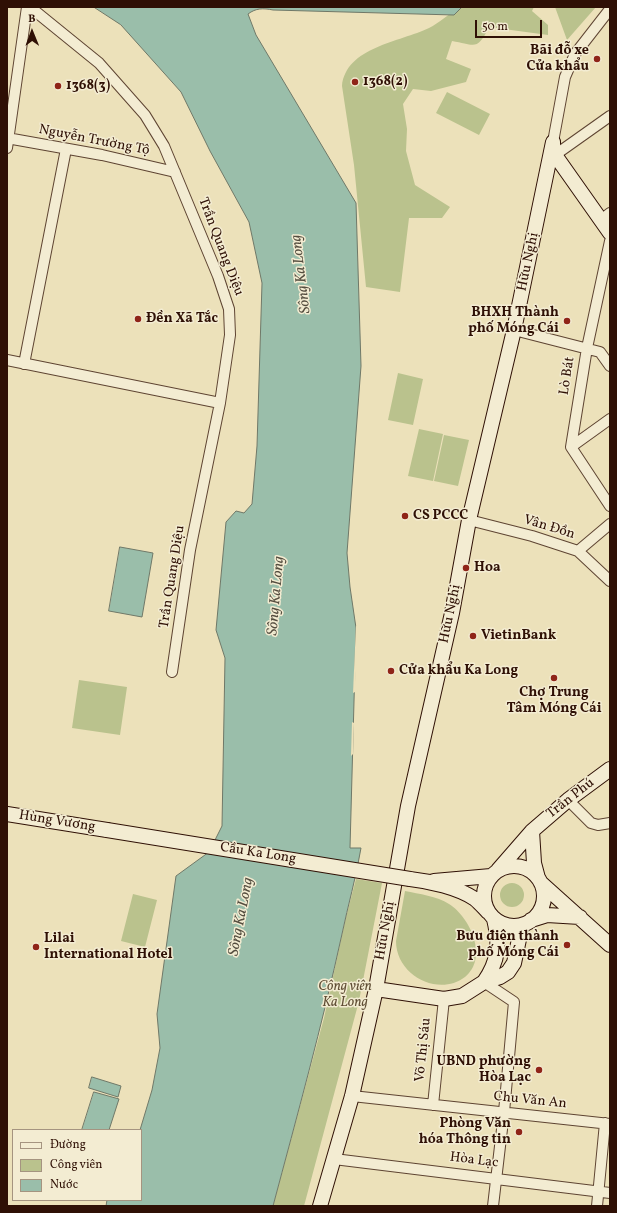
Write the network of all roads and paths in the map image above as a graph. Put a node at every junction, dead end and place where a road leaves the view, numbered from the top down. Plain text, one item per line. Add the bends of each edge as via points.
1 (28, 7) edge
2 (610, 9) edge
3 (610, 116) edge
4 (8, 141) edge
5 (554, 148) junction
6 (66, 149) junction
7 (175, 172) junction
8 (605, 216) edge
9 (610, 233) edge
10 (610, 241) edge
11 (514, 330) junction
12 (587, 348) junction
13 (7, 360) edge
14 (24, 364) junction
15 (610, 366) edge
16 (220, 403) junction
17 (610, 419) edge
18 (571, 447) junction
19 (610, 506) edge
20 (469, 520) junction
21 (610, 524) edge
22 (578, 551) junction
23 (610, 581) edge
24 (172, 672) dead end
25 (610, 769) edge
26 (568, 800) junction
27 (7, 814) edge
28 (610, 823) edge
29 (107, 830) joint
30 (532, 831) junction
31 (495, 873) junction
32 (428, 881) junction
33 (540, 881) junction
34 (491, 916) junction
35 (580, 917) junction
36 (527, 922) junction
37 (610, 944) edge
38 (484, 982) junction
39 (376, 989) junction
40 (444, 999) junction
41 (352, 1096) junction
42 (433, 1105) junction
43 (504, 1112) junction
44 (608, 1123) edge
45 (334, 1159) junction
46 (496, 1178) junction
47 (598, 1192) junction
48 (610, 1193) edge
49 (320, 1206) edge
50 (494, 1206) edge
51 (597, 1206) edge

1 - 4 street
1 - 7 street, Trần Quang Diệu via 99,62 144,115 164,146
2 - 5 street, Hữu Nghị via 576,54 565,77
3 - 5 street
4 - 6 street, Nguyễn Trường Tộ
5 - 8 street
5 - 11 street, Hữu Nghị
6 - 7 street, Nguyễn Trường Tộ
6 - 14 street
7 - 16 street, Trần Quang Diệu via 229,309 230,335
8 - 9 street
10 - 12 street, Lò Bát
11 - 12 street
11 - 20 street, Hữu Nghị
12 - 15 street via 600,352
12 - 18 street, Lò Bát
13 - 14 street
14 - 16 street
16 - 24 street, Trần Quang Diệu via 190,550
17 - 18 street
18 - 19 street
20 - 22 street, Vân Đồn
20 - 39 street, Hữu Nghị via 452,613 408,806
21 - 22 street
22 - 23 street, Vân Đồn
25 - 26 street, Trần Phú
26 - 28 street via 591,823
26 - 30 street, Trần Phú
27 - 29 street, Hùng Vương
29 - 32 street, Cầu Ka Long, bridge
30 - 31 street, Trần Phú
30 - 33 street via 534,863
31 - 32 street
31 - 33 street via 516,866 532,872
31 - 34 street via 486,884 483,894 484,903
32 - 34 street via 474,899
33 - 35 street
33 - 36 street via 544,893 543,904 538,913
34 - 36 street via 502,924 512,926
34 - 38 street via 498,940 495,964
35 - 36 street via 547,915
35 - 37 street
36 - 38 street via 514,964 503,976
38 - 40 street via 462,996
38 - 43 street via 514,1002
39 - 40 street
39 - 41 street, Hữu Nghị
40 - 42 street, Võ Thị Sáu
41 - 42 street, Chu Văn An
41 - 45 street, Hữu Nghị
42 - 43 street, Chu Văn An
43 - 44 street, Chu Văn An
43 - 46 street
44 - 47 street
45 - 46 street, Hòa Lạc
45 - 49 street, Hữu Nghị
46 - 47 street, Hòa Lạc
46 - 50 street
47 - 48 street, Hòa Lạc
47 - 51 street

